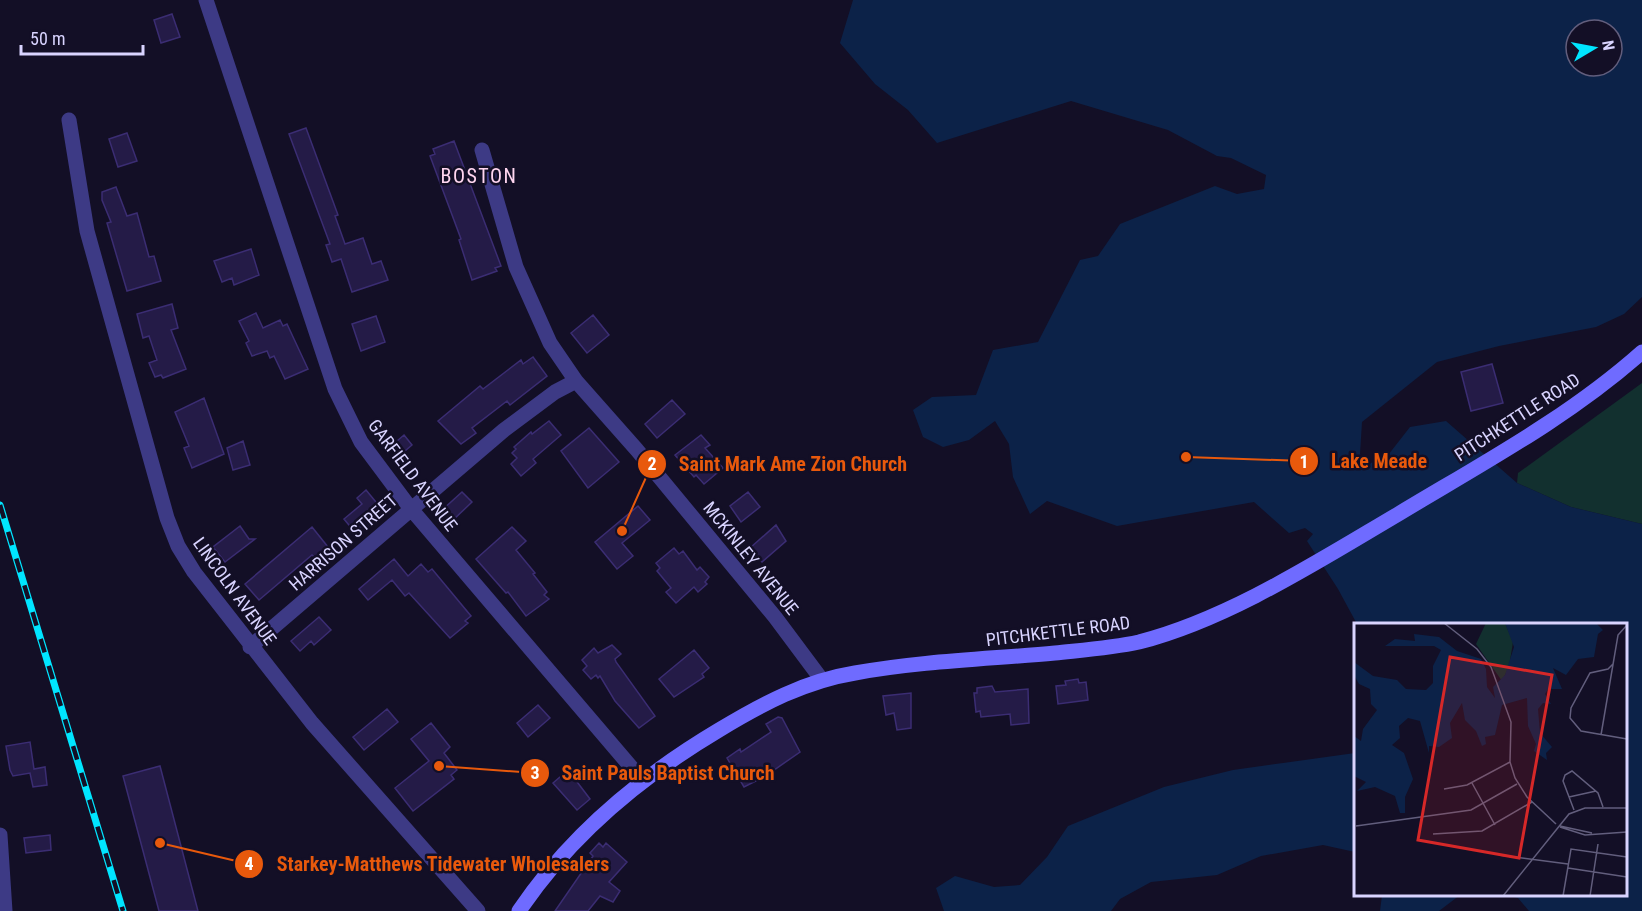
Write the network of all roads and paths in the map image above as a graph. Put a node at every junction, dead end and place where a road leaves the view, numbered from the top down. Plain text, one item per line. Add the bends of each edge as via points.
1 (206, 0) edge
2 (69, 120) dead end
3 (482, 150) dead end
4 (1642, 352) edge
5 (576, 381) junction
6 (411, 509) junction
7 (250, 647) junction
8 (822, 680) junction
9 (643, 781) junction
10 (0, 835) edge
11 (5, 911) edge
12 (478, 911) edge
13 (519, 911) edge

1 - 6 street, GARFIELD AVENUE via 336,389 361,442
2 - 7 street, LINCOLN AVENUE via 87,231 166,518 194,573
3 - 5 street, MCKINLEY AVENUE via 531,306
4 - 8 main road, PITCHKETTLE ROAD via 1579,404 1497,455 1312,565 1206,617 1139,642 1104,648 867,671
5 - 6 street, HARRISON STREET via 504,430
5 - 8 street, MCKINLEY AVENUE via 760,599
6 - 7 street, HARRISON STREET
6 - 9 street, GARFIELD AVENUE
7 - 12 street, LINCOLN AVENUE
8 - 9 main road, PITCHKETTLE ROAD via 764,703 684,750
9 - 13 main road, PITCHKETTLE ROAD via 568,847
10 - 11 street

